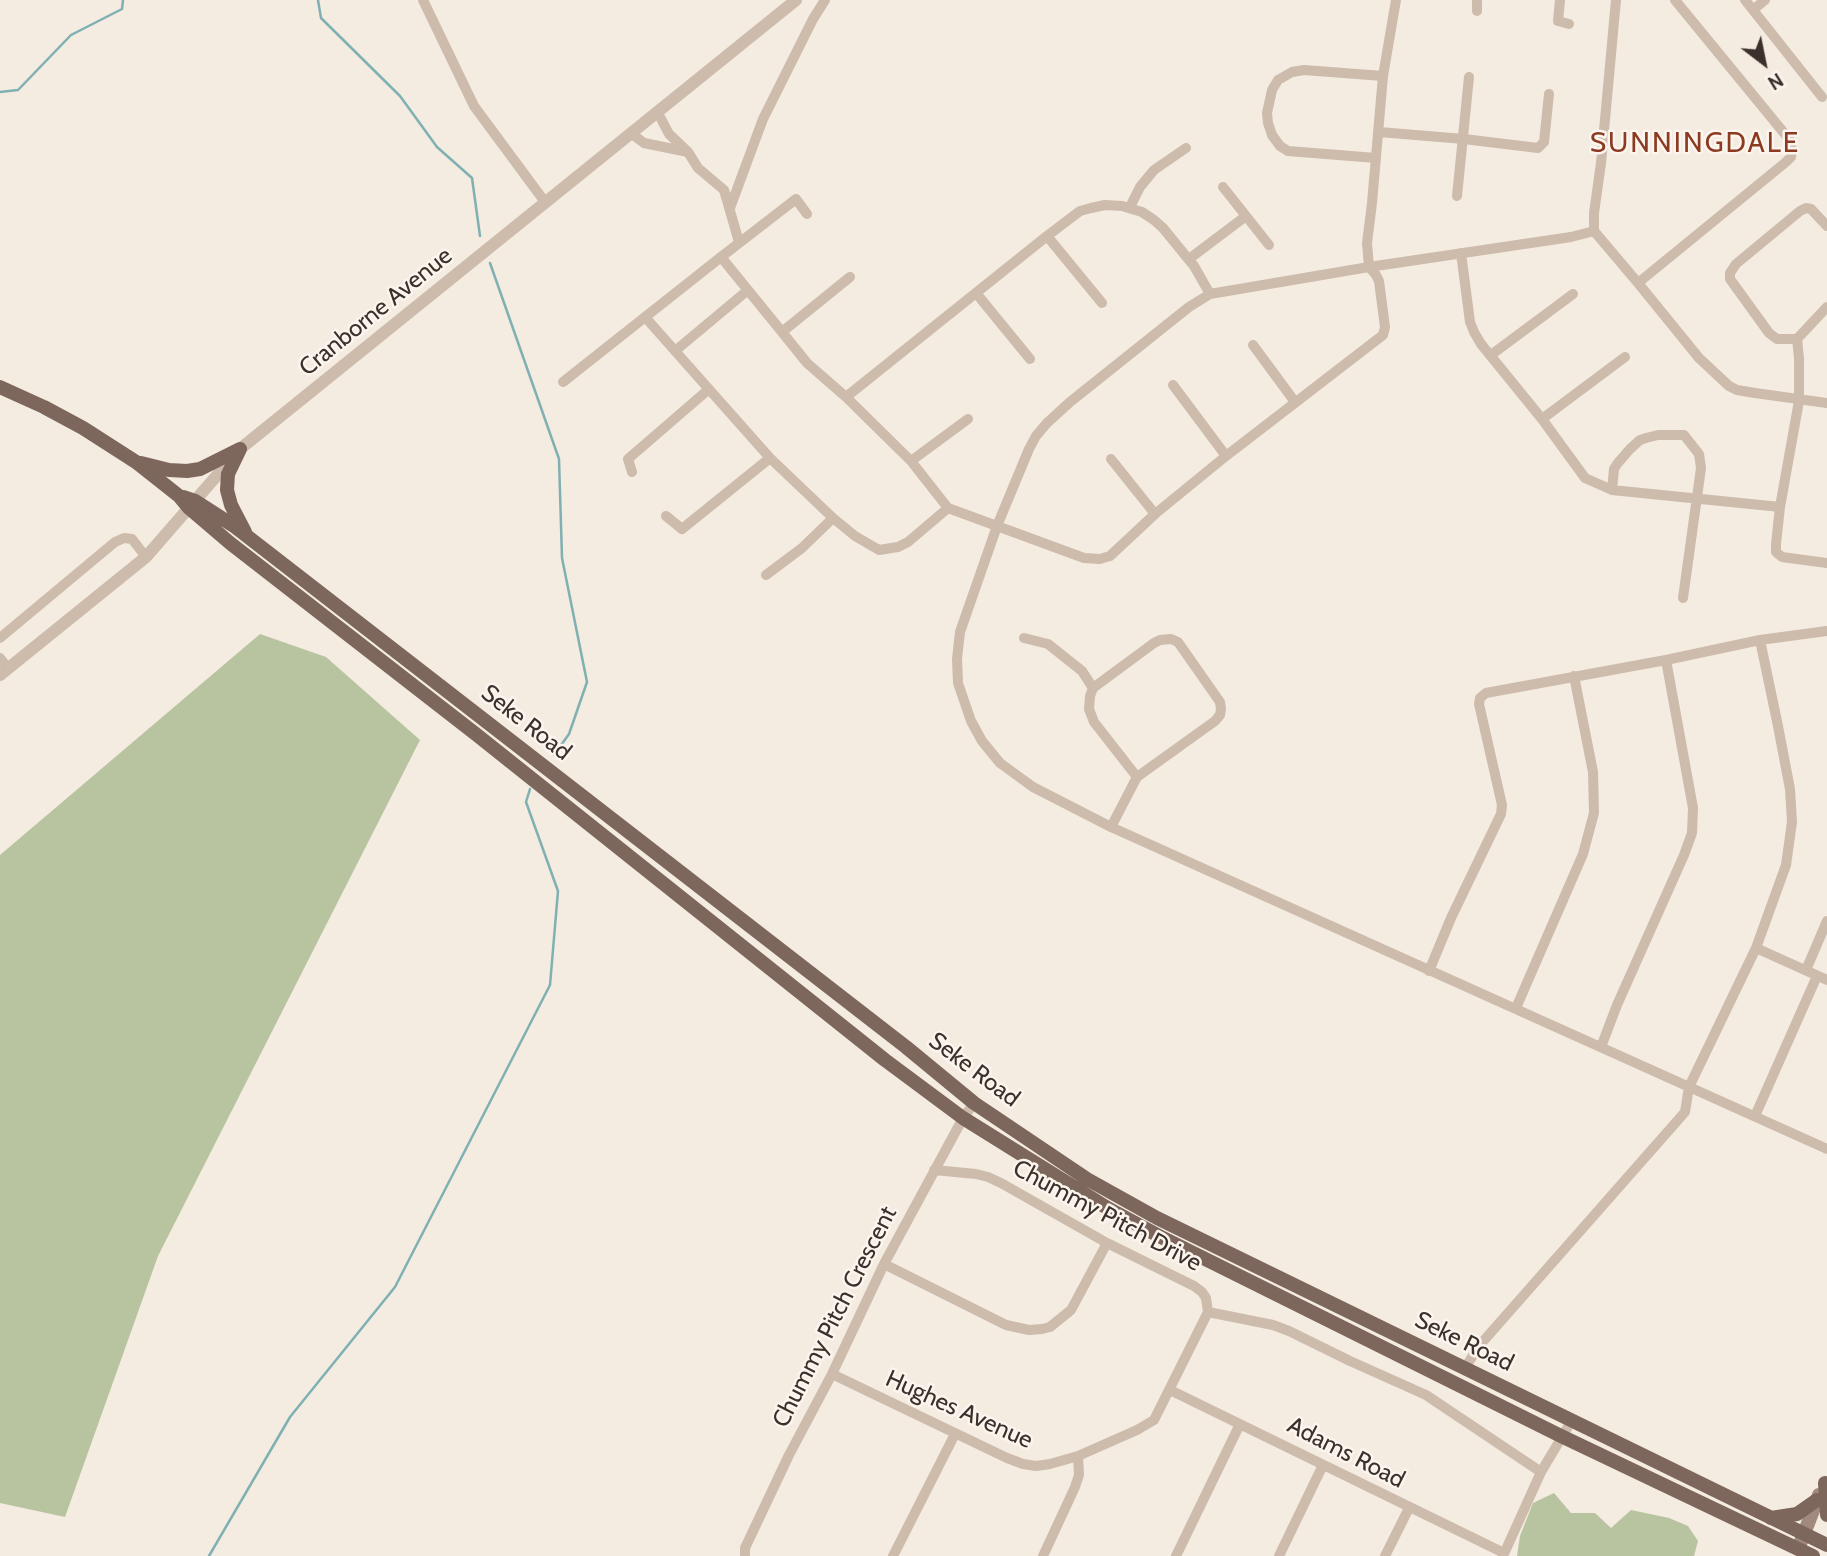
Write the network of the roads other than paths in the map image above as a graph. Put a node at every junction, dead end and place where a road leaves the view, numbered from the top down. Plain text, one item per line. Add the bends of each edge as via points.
1 (424, 0) edge
2 (796, 0) edge
3 (825, 0) edge
4 (1396, 0) edge
5 (1560, 0) edge
6 (1616, 0) edge
7 (1675, 0) edge
8 (1745, 0) edge
9 (1765, 0) edge
10 (1753, 10) junction
11 (1569, 24) dead end
12 (1383, 76) junction
13 (1469, 77) dead end
14 (1549, 94) dead end
15 (1822, 97) dead end
16 (658, 113) junction
17 (1379, 132) junction
18 (632, 134) junction
19 (1464, 139) junction
20 (1186, 148) dead end
21 (688, 152) junction
22 (1376, 158) junction
23 (1223, 187) dead end
24 (1457, 196) dead end
25 (545, 202) junction
26 (1130, 207) junction
27 (730, 208) junction
28 (807, 214) dead end
29 (1246, 216) junction
30 (1827, 226) edge
31 (1594, 231) junction
32 (1047, 236) junction
33 (739, 242) junction
34 (1269, 245) dead end
35 (1461, 253) junction
36 (721, 257) junction
37 (1189, 259) junction
38 (1369, 267) junction
39 (850, 276) dead end
40 (1638, 283) junction
41 (748, 290) junction
42 (976, 293) junction
43 (1210, 294) junction
44 (1573, 294) dead end
45 (1102, 303) dead end
46 (1827, 307) edge
47 (645, 317) junction
48 (782, 332) junction
49 (1797, 339) junction
50 (1252, 345) dead end
51 (675, 351) junction
52 (1491, 355) junction
53 (1625, 357) dead end
54 (1030, 359) dead end
55 (563, 382) dead end
56 (1173, 385) dead end
57 (0, 387) edge
58 (709, 389) junction
59 (846, 397) junction
60 (1799, 401) junction
61 (1295, 402) junction
62 (1827, 403) edge
63 (968, 419) dead end
64 (1542, 419) junction
65 (240, 449) junction
66 (1226, 456) junction
67 (770, 458) junction
68 (1111, 459) dead end
69 (911, 461) junction
70 (136, 462) junction
71 (632, 472) dead end
72 (1612, 490) junction
73 (1696, 498) junction
74 (192, 505) junction
75 (1780, 507) junction
76 (948, 508) junction
77 (1155, 514) junction
78 (666, 516) dead end
79 (833, 519) junction
80 (997, 526) junction
81 (246, 535) junction
82 (146, 557) junction
83 (1827, 563) edge
84 (766, 575) dead end
85 (1683, 598) dead end
86 (1827, 631) edge
87 (0, 638) edge
88 (1024, 638) dead end
89 (1760, 640) junction
90 (1667, 660) junction
91 (3, 667) edge
92 (1574, 676) junction
93 (1093, 688) junction
94 (1137, 777) junction
95 (1111, 827) junction
96 (1827, 921) edge
97 (1756, 948) junction
98 (1806, 970) junction
99 (1429, 971) junction
100 (1822, 978) edge
101 (1516, 1008) junction
102 (1601, 1047) junction
103 (1689, 1087) junction
104 (974, 1103) junction
105 (1755, 1116) junction
106 (963, 1118) junction
107 (1827, 1149) edge
108 (934, 1170) junction
109 (1107, 1243) junction
110 (884, 1264) junction
111 (1208, 1312) junction
112 (1465, 1368) junction
113 (832, 1374) junction
114 (1170, 1390) junction
115 (1572, 1420) junction
116 (1240, 1424) junction
117 (955, 1434) junction
118 (1561, 1436) junction
119 (1078, 1455) junction
120 (1323, 1465) junction
121 (1541, 1472) junction
122 (1826, 1480) edge
123 (1817, 1500) junction
124 (1409, 1508) junction
125 (1827, 1515) edge
126 (1770, 1518) junction
127 (1804, 1534) junction
128 (1827, 1545) edge
129 (1798, 1549) junction
130 (1503, 1555) edge
131 (745, 1556) edge
132 (893, 1556) edge
133 (1043, 1556) edge
134 (1177, 1556) edge
135 (1279, 1556) edge
136 (1385, 1556) edge
137 (1813, 1556) edge

1 - 25 street via 474,106
2 - 16 street, Cranborne Avenue
3 - 27 street via 763,119
4 - 12 street
5 - 11 street via 1558,21
6 - 31 street
7 - 40 street via 1789,139 1792,150 1786,162
8 - 10 street
9 - 10 street
10 - 15 street
12 - 17 street
12 - 22 street via 1292,72 1278,80 1267,113 1272,135 1288,151
13 - 19 street
14 - 19 street via 1545,142 1538,148
16 - 18 street, Cranborne Avenue
16 - 21 street via 669,134
17 - 19 street
17 - 22 street
18 - 21 street via 644,143
18 - 25 street, Cranborne Avenue
19 - 24 street
20 - 26 street via 1154,170
21 - 27 street via 698,168 724,190
22 - 38 street via 1367,243
23 - 29 street
25 - 65 street, Cranborne Avenue
26 - 32 street via 1105,205 1080,211
26 - 37 street via 1154,220
27 - 33 street
28 - 33 street via 796,199
29 - 34 street
29 - 37 street
30 - 49 street via 1806,208 1730,272 1730,279 1769,333 1777,339
31 - 35 street
31 - 40 street
32 - 42 street
32 - 45 street
33 - 36 street
35 - 38 street
35 - 52 street via 1470,322
36 - 41 street
36 - 47 street
37 - 43 street
38 - 43 street
38 - 61 street via 1379,281 1383,335
39 - 48 street
40 - 60 street via 1699,358 1729,386
41 - 48 street
41 - 51 street
42 - 54 street
42 - 59 street
43 - 80 street via 1047,423 1028,449
44 - 52 street
46 - 49 street
47 - 51 street
47 - 55 street
48 - 59 street via 807,363
49 - 60 street
50 - 61 street
51 - 58 street
52 - 64 street
53 - 64 street
56 - 66 street
57 - 70 main road, Seke Road via 83,428
58 - 67 street
58 - 71 street via 628,459
59 - 69 street
60 - 62 street
60 - 75 street
61 - 66 street
63 - 69 street
64 - 72 street via 1585,478
65 - 70 main road via 187,471
65 - 74 street, Cranborne Avenue
65 - 81 main road via 228,474 227,489
66 - 77 street
67 - 78 street via 682,529
67 - 79 street
68 - 77 street
69 - 76 street
70 - 74 main road, Seke Road
72 - 73 street
72 - 73 street via 1614,469 1640,440 1684,435 1701,461
73 - 75 street
73 - 85 street
74 - 81 main road, Seke Road
74 - 82 street, Cranborne Avenue
74 - 106 main road, Seke Road via 230,543
75 - 83 street via 1776,552
76 - 79 street via 908,542 879,550
76 - 80 street
77 - 80 street via 1110,556 1100,559 1084,558
79 - 84 street
80 - 95 street via 960,632 958,683 971,721 982,741 1012,774
81 - 104 main road, Seke Road
82 - 87 street via 132,539 115,542
82 - 91 street, Cranborne Avenue
86 - 89 street
88 - 93 street via 1048,644 1082,671
89 - 90 street
89 - 97 street via 1779,726 1792,822 1786,864
90 - 92 street
90 - 102 street via 1693,808 1692,833
92 - 99 street via 1480,698 1501,814
92 - 101 street via 1595,784 1594,813 1583,855
93 - 94 street via 1089,709 1094,722
93 - 94 street via 1154,642 1171,639 1178,642 1220,702 1215,721
94 - 95 street
95 - 99 street
96 - 98 street
97 - 98 street
97 - 103 street
98 - 100 street
99 - 101 street
100 - 105 street
101 - 102 street
102 - 103 street
103 - 105 street
103 - 112 street via 1685,1112 1479,1346
104 - 106 street, Chummy Pitch Crescent
104 - 112 main road, Seke Road via 1087,1179 1157,1218
105 - 107 street
106 - 108 street, Chummy Pitch Crescent
106 - 118 main road, Seke Road via 1159,1237
108 - 109 street, Chummy Pitch Drive via 988,1177
108 - 110 street, Chummy Pitch Crescent
109 - 110 street via 1071,1311 1050,1327 1029,1331 1006,1325
109 - 111 street, Chummy Pitch Drive via 1194,1286 1208,1303
110 - 113 street, Chummy Pitch Crescent
111 - 114 street, Hughes Avenue
111 - 121 street via 1289,1331 1426,1395
112 - 115 main road, Seke Road
113 - 117 street, Hughes Avenue
113 - 131 street, Chummy Pitch Crescent via 789,1455
114 - 116 street, Adams Road
114 - 119 street, Hughes Avenue via 1150,1423
115 - 118 street
115 - 126 main road, Seke Road
116 - 120 street, Adams Road
116 - 134 street
117 - 119 street, Hughes Avenue via 1023,1464 1049,1464
117 - 132 street
118 - 121 street
118 - 129 main road, Seke Road
119 - 133 street via 1075,1487
120 - 124 street, Adams Road
120 - 135 street
121 - 130 street
122 - 123 main road
122 - 125 main road
123 - 126 main road via 1797,1514
123 - 127 main road
124 - 130 street, Adams Road
124 - 136 street
126 - 127 main road, Seke Road
127 - 128 main road, Seke Road
127 - 129 main road
129 - 137 main road, Seke Road

